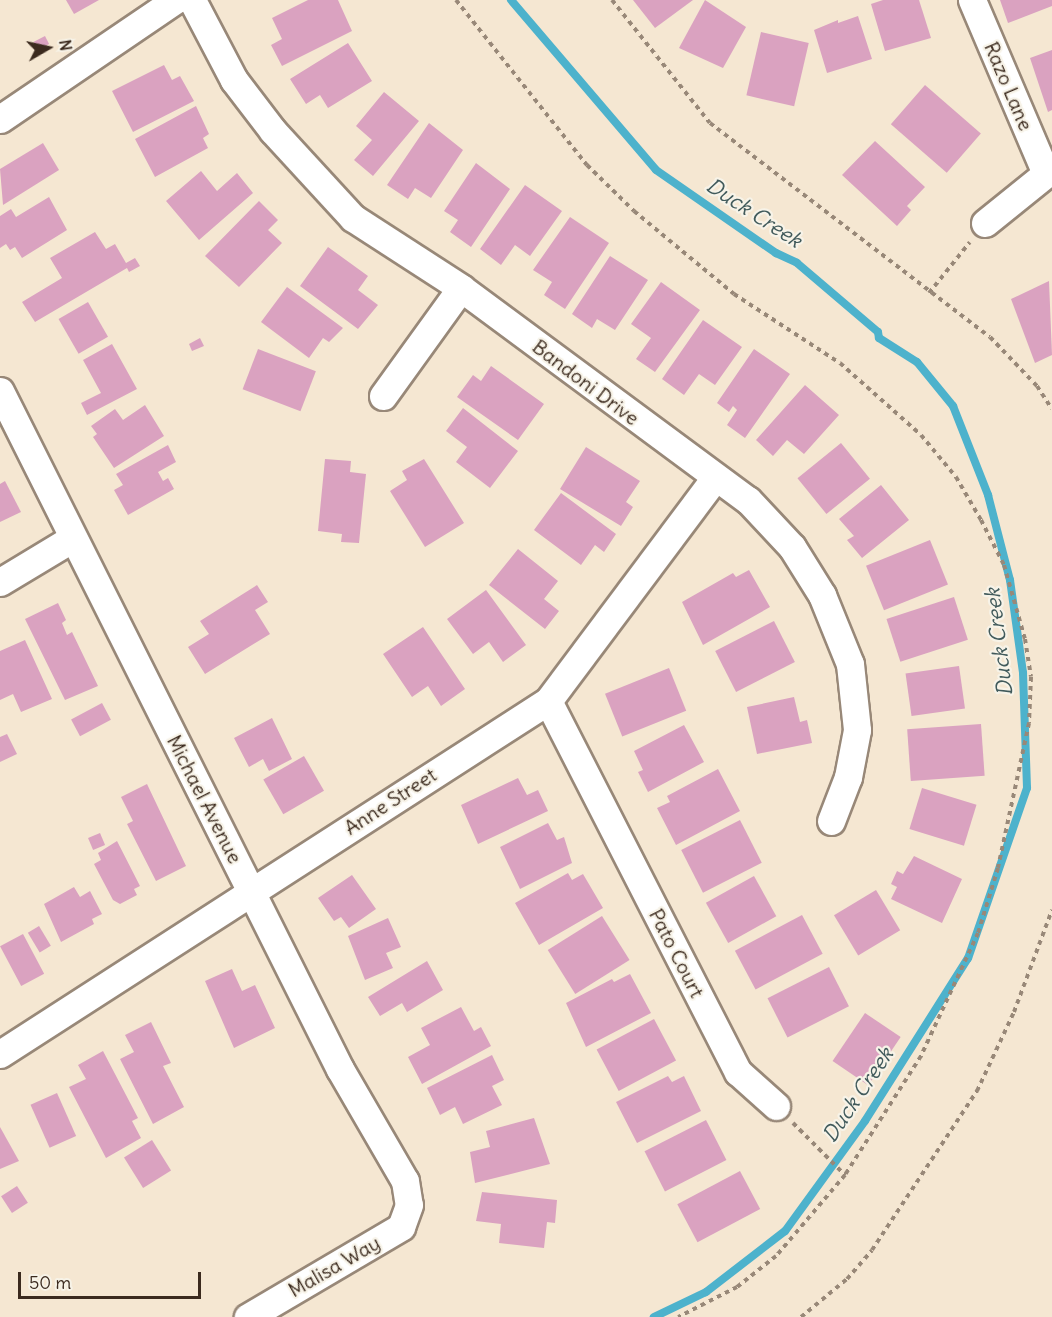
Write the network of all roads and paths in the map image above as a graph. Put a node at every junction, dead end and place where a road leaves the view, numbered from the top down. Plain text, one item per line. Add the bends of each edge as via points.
1 (175, 0) edge
2 (192, 0) edge
3 (612, 0) edge
4 (972, 0) edge
5 (0, 119) edge
6 (1049, 170) edge
7 (985, 222) joint
8 (461, 288) junction
9 (928, 292) junction
10 (0, 392) edge
11 (383, 396) dead end
12 (1052, 409) edge
13 (714, 479) junction
14 (73, 538) junction
15 (0, 582) edge
16 (548, 701) junction
17 (831, 821) dead end
18 (251, 891) junction
19 (1052, 910) edge
20 (0, 1054) edge
21 (776, 1106) joint
22 (844, 1175) dead end
23 (409, 1205) joint
24 (248, 1317) edge
25 (801, 1317) edge

1 - 5 street
2 - 8 street, Bandoni Drive via 234,80 314,177 353,218
3 - 9 path via 710,123
4 - 6 street, Razo Lane
6 - 7 street
7 - 9 path
8 - 11 street
8 - 13 street, Bandoni Drive
9 - 12 path via 990,337 1037,386
10 - 14 street, Michael Avenue
13 - 16 street, Anne Street
13 - 17 street, Bandoni Drive via 748,500 792,547 822,595 850,664 856,730 848,777
14 - 15 street
14 - 18 street, Michael Avenue
16 - 18 street, Anne Street
16 - 21 street, Pato Court via 738,1072
18 - 20 street, Anne Street
18 - 23 street, Michael Avenue via 340,1070 405,1181
19 - 25 path via 1014,1012 977,1091 872,1250 847,1279
21 - 22 path
23 - 24 street, Malisa Way via 401,1227

